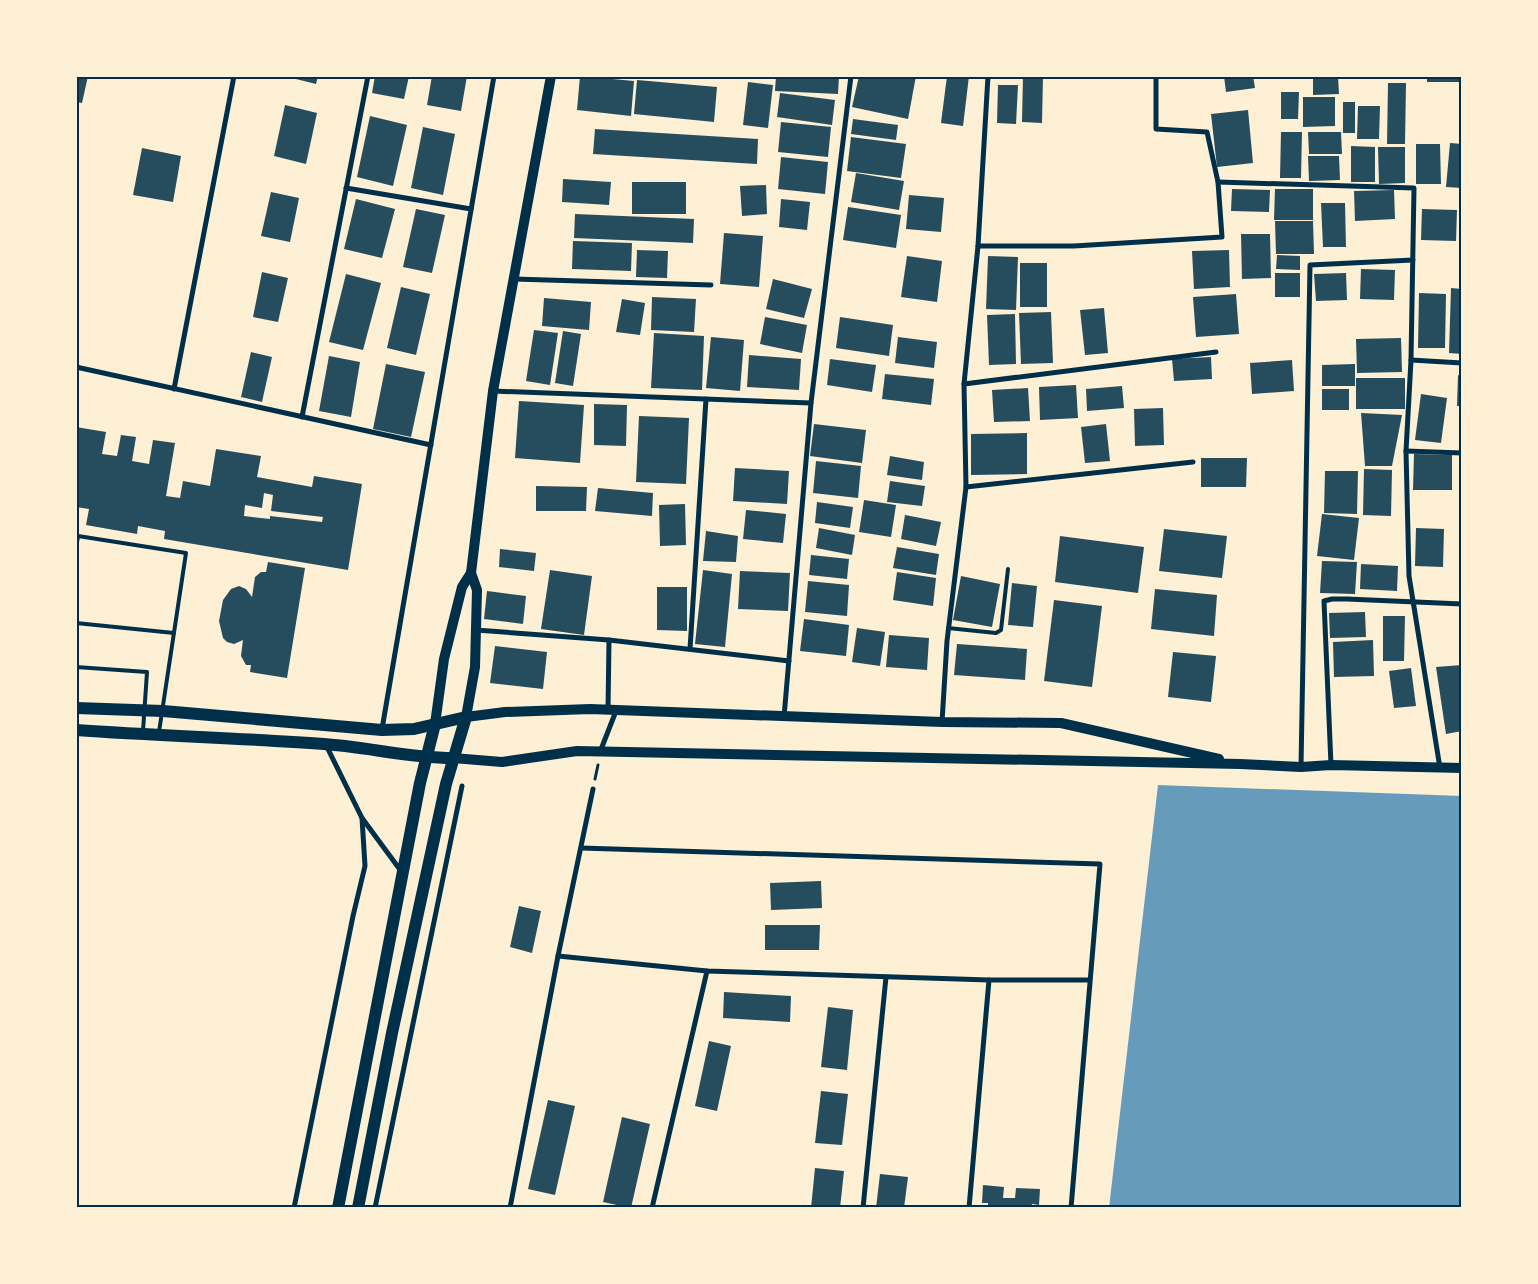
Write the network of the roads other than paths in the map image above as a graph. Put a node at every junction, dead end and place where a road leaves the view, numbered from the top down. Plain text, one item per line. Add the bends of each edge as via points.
1 (234, 76) edge
2 (368, 76) edge
3 (494, 76) edge
4 (551, 76) edge
5 (851, 76) edge
6 (988, 76) edge
7 (1156, 76) edge
8 (1218, 182) junction
9 (346, 188) junction
10 (472, 209) junction
11 (978, 246) junction
12 (1413, 260) junction
13 (514, 279) junction
14 (711, 285) dead end
15 (1216, 352) dead end
16 (1411, 360) junction
17 (1462, 363) edge
18 (76, 368) edge
19 (964, 384) junction
20 (174, 389) junction
21 (493, 391) junction
22 (706, 399) junction
23 (811, 403) junction
24 (302, 417) junction
25 (431, 445) junction
26 (1406, 451) junction
27 (1462, 453) edge
28 (1193, 462) dead end
29 (966, 486) junction
30 (77, 536) edge
31 (76, 549) edge
32 (1008, 569) dead end
33 (471, 573) junction
34 (1414, 602) junction
35 (1462, 604) edge
36 (76, 624) edge
37 (948, 628) junction
38 (476, 630) junction
39 (174, 633) junction
40 (609, 640) junction
41 (690, 649) junction
42 (789, 661) junction
43 (76, 667) edge
44 (76, 708) edge
45 (145, 710) junction
46 (612, 710) junction
47 (162, 711) junction
48 (466, 717) junction
49 (784, 717) junction
50 (942, 722) junction
51 (435, 724) junction
52 (76, 730) edge
53 (382, 730) junction
54 (143, 735) junction
55 (159, 736) junction
56 (326, 744) junction
57 (600, 752) junction
58 (426, 758) junction
59 (454, 758) junction
60 (1240, 764) junction
61 (1331, 765) junction
62 (1301, 767) junction
63 (1440, 768) junction
64 (1462, 768) edge
65 (462, 786) dead end
66 (594, 789) road end
67 (362, 818) junction
68 (581, 848) junction
69 (403, 874) junction
70 (558, 956) junction
71 (707, 971) junction
72 (886, 977) junction
73 (988, 980) junction
74 (1089, 980) junction
75 (294, 1208) edge
76 (338, 1208) edge
77 (358, 1208) edge
78 (375, 1208) edge
79 (510, 1208) edge
80 (652, 1208) edge
81 (863, 1208) edge
82 (969, 1208) edge
83 (1071, 1208) edge

1 - 20 street
2 - 9 street
3 - 10 street
4 - 13 main road
5 - 23 street
6 - 11 street
7 - 8 street via 1156,129 1207,132
8 - 11 street via 1222,237 1074,246
8 - 12 street via 1414,188
9 - 10 street
9 - 24 street
10 - 25 street
11 - 19 street
12 - 16 street
12 - 62 street via 1310,265
13 - 14 street
13 - 21 main road
15 - 19 street
16 - 17 street
16 - 26 street
18 - 20 street
19 - 29 street
20 - 24 street
21 - 22 street
21 - 33 main road
22 - 23 street
22 - 41 street
23 - 42 street
24 - 25 street
25 - 53 street
26 - 27 street
26 - 34 street via 1409,576
28 - 29 street
29 - 37 street
30 - 31 lane
30 - 39 lane via 186,552
32 - 37 lane via 1001,630 996,633
33 - 38 main road via 477,590
33 - 51 main road via 462,587 444,659
34 - 35 street
34 - 61 street via 1324,601
34 - 63 street
36 - 39 lane
37 - 50 street
38 - 40 street
38 - 48 main road via 475,667
39 - 47 lane
40 - 41 street
40 - 46 street
41 - 42 street
42 - 49 street
43 - 45 lane via 147,672
44 - 45 main road
45 - 47 main road
45 - 54 lane
46 - 48 main road via 506,712
46 - 49 main road
46 - 57 street
47 - 53 main road
47 - 55 lane
48 - 51 main road
48 - 59 main road
49 - 50 main road
50 - 60 main road via 1061,723
51 - 53 main road via 414,729
51 - 58 main road
52 - 54 main road
54 - 55 main road
55 - 56 main road
56 - 58 main road
56 - 67 street
57 - 59 main road via 577,751 502,762
57 - 60 main road
58 - 59 main road
58 - 69 main road
59 - 77 main road via 392,1033
60 - 62 main road
61 - 62 main road
61 - 63 main road
63 - 64 main road
65 - 78 street
66 - 68 street
67 - 69 street
67 - 75 street via 365,866
68 - 70 street
68 - 74 street via 1100,864
69 - 76 main road
70 - 71 street
70 - 79 street
71 - 72 street
71 - 80 street
72 - 73 street
72 - 81 street
73 - 74 street
73 - 82 street
74 - 83 street

